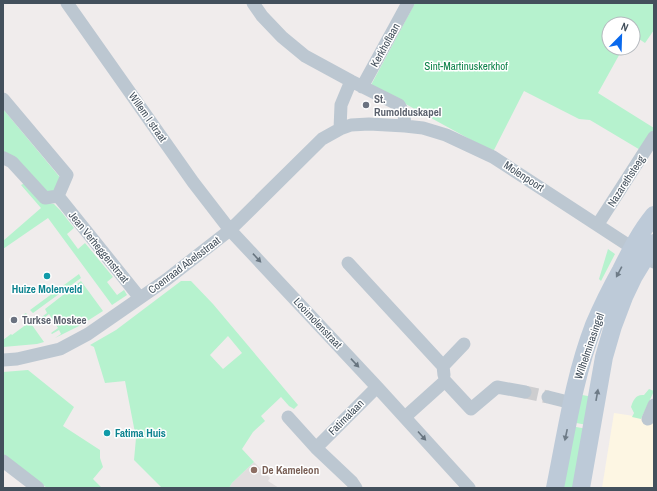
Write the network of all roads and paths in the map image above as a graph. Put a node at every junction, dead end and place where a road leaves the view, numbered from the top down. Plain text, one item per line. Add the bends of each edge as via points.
1 (67, 3) edge
2 (253, 3) edge
3 (408, 3) edge
4 (356, 84) junction
5 (3, 100) edge
6 (405, 126) junction
7 (340, 129) junction
8 (654, 138) edge
9 (3, 158) edge
10 (58, 196) junction
11 (654, 215) edge
12 (598, 224) junction
13 (230, 230) junction
14 (646, 252) edge
15 (348, 263) dead end
16 (140, 298) junction
17 (464, 344) dead end
18 (3, 360) edge
19 (443, 366) junction
20 (445, 380) junction
21 (377, 387) junction
22 (524, 392) tunnel mouth
23 (548, 397) tunnel mouth
24 (572, 403) junction
25 (654, 405) edge
26 (288, 417) dead end
27 (405, 417) junction
28 (648, 419) dead end
29 (316, 448) junction
30 (3, 461) edge
31 (38, 488) edge
32 (356, 488) edge
33 (469, 488) edge
34 (555, 488) edge
35 (581, 488) edge

1 - 13 street, Willem I straat via 193,182
2 - 4 street via 282,37 305,56
3 - 4 street, Kerkhoflaan
4 - 6 street via 399,105 404,114
4 - 7 street via 341,105
5 - 10 street via 67,175
6 - 7 street, Coenraad Abelsstraat via 369,124 351,125
6 - 12 street, Molenpoort via 446,135 493,157
7 - 13 street, Coenraad Abelsstraat via 322,139
8 - 12 street, Nazarethsteeg
9 - 10 street via 12,162 45,198
10 - 16 street, Jean Verheggenstraat
11 - 14 street, Wilhelminasingel via 643,229
12 - 14 street, Molenpoort
13 - 16 street, Coenraad Abelsstraat
13 -> 21 street, Looimolenstraat
14 -> 24 street, Wilhelminasingel via 610,290 594,325
35 -> 14 street, Wilhelminasingel via 604,357 624,297
15 - 19 street
16 - 18 street, Coenraad Abelsstraat via 88,334 60,349
17 - 19 street
19 - 20 street
20 - 22 street via 471,409 497,387
20 - 27 street
21 - 27 street, Looimolenstraat
21 - 29 street, Fatimalaan
23 - 24 street
24 -> 34 street, Wilhelminasingel
25 - 28 street
26 - 29 street
27 -> 33 street, Looimolenstraat
29 - 32 street
30 - 31 street

